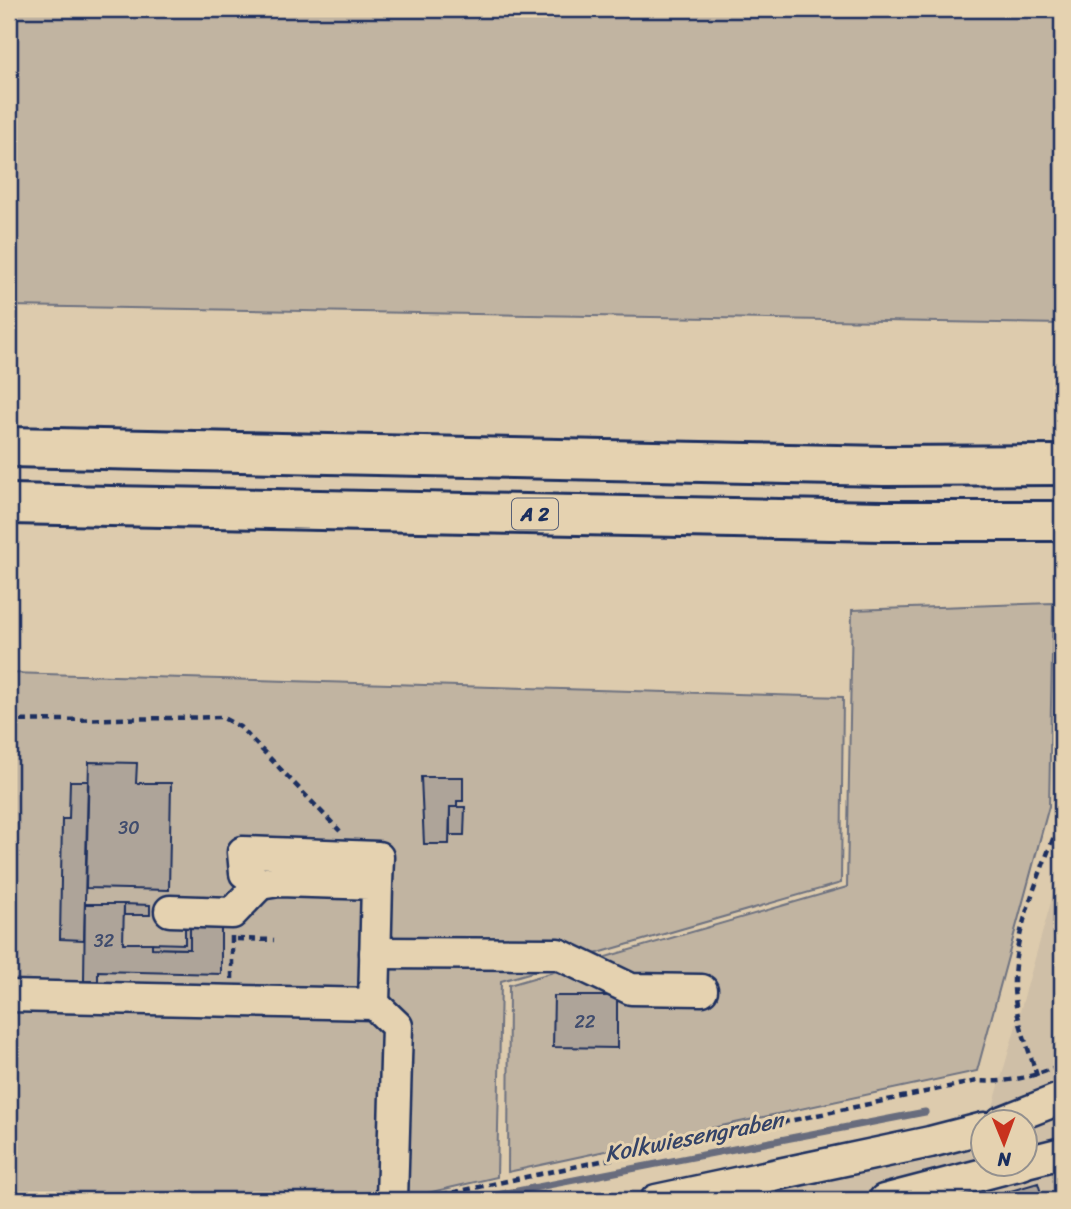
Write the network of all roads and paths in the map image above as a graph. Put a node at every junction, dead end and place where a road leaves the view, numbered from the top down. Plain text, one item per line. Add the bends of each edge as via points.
1 (9, 447) edge
2 (1062, 465) edge
3 (9, 504) edge
4 (1062, 521) edge
5 (9, 720) edge
6 (1062, 814) edge
7 (344, 856) junction
8 (260, 884) junction
9 (377, 884) junction
10 (170, 911) dead end
11 (232, 926) junction
12 (274, 940) dead end
13 (375, 953) junction
14 (702, 990) dead end
15 (9, 996) edge
16 (232, 1001) junction
17 (374, 1004) junction
18 (1062, 1065) edge
19 (1037, 1075) junction
20 (1062, 1098) edge
21 (1037, 1108) edge
22 (970, 1132) edge
23 (1062, 1153) edge
24 (1040, 1159) edge
25 (970, 1177) edge
26 (393, 1200) edge
27 (418, 1200) edge
28 (656, 1200) edge
29 (884, 1200) edge

1 - 2 highway via 884,466
3 - 4 highway, A 2
5 - 7 path via 220,717 240,727 341,831
6 - 19 path via 1025,922 1014,982 1016,1006
7 - 8 street via 243,852 246,873
7 - 9 street via 378,858
8 - 9 street
8 - 11 street
9 - 13 street
10 - 11 street
11 - 12 path
11 - 16 path
13 - 14 street via 558,954 631,989
13 - 17 street
15 - 16 street
16 - 17 street
17 - 26 street via 397,1026
18 - 19 path
19 - 27 path via 1002,1083 977,1081
20 - 21 street
22 - 28 street
23 - 24 street
25 - 29 street

